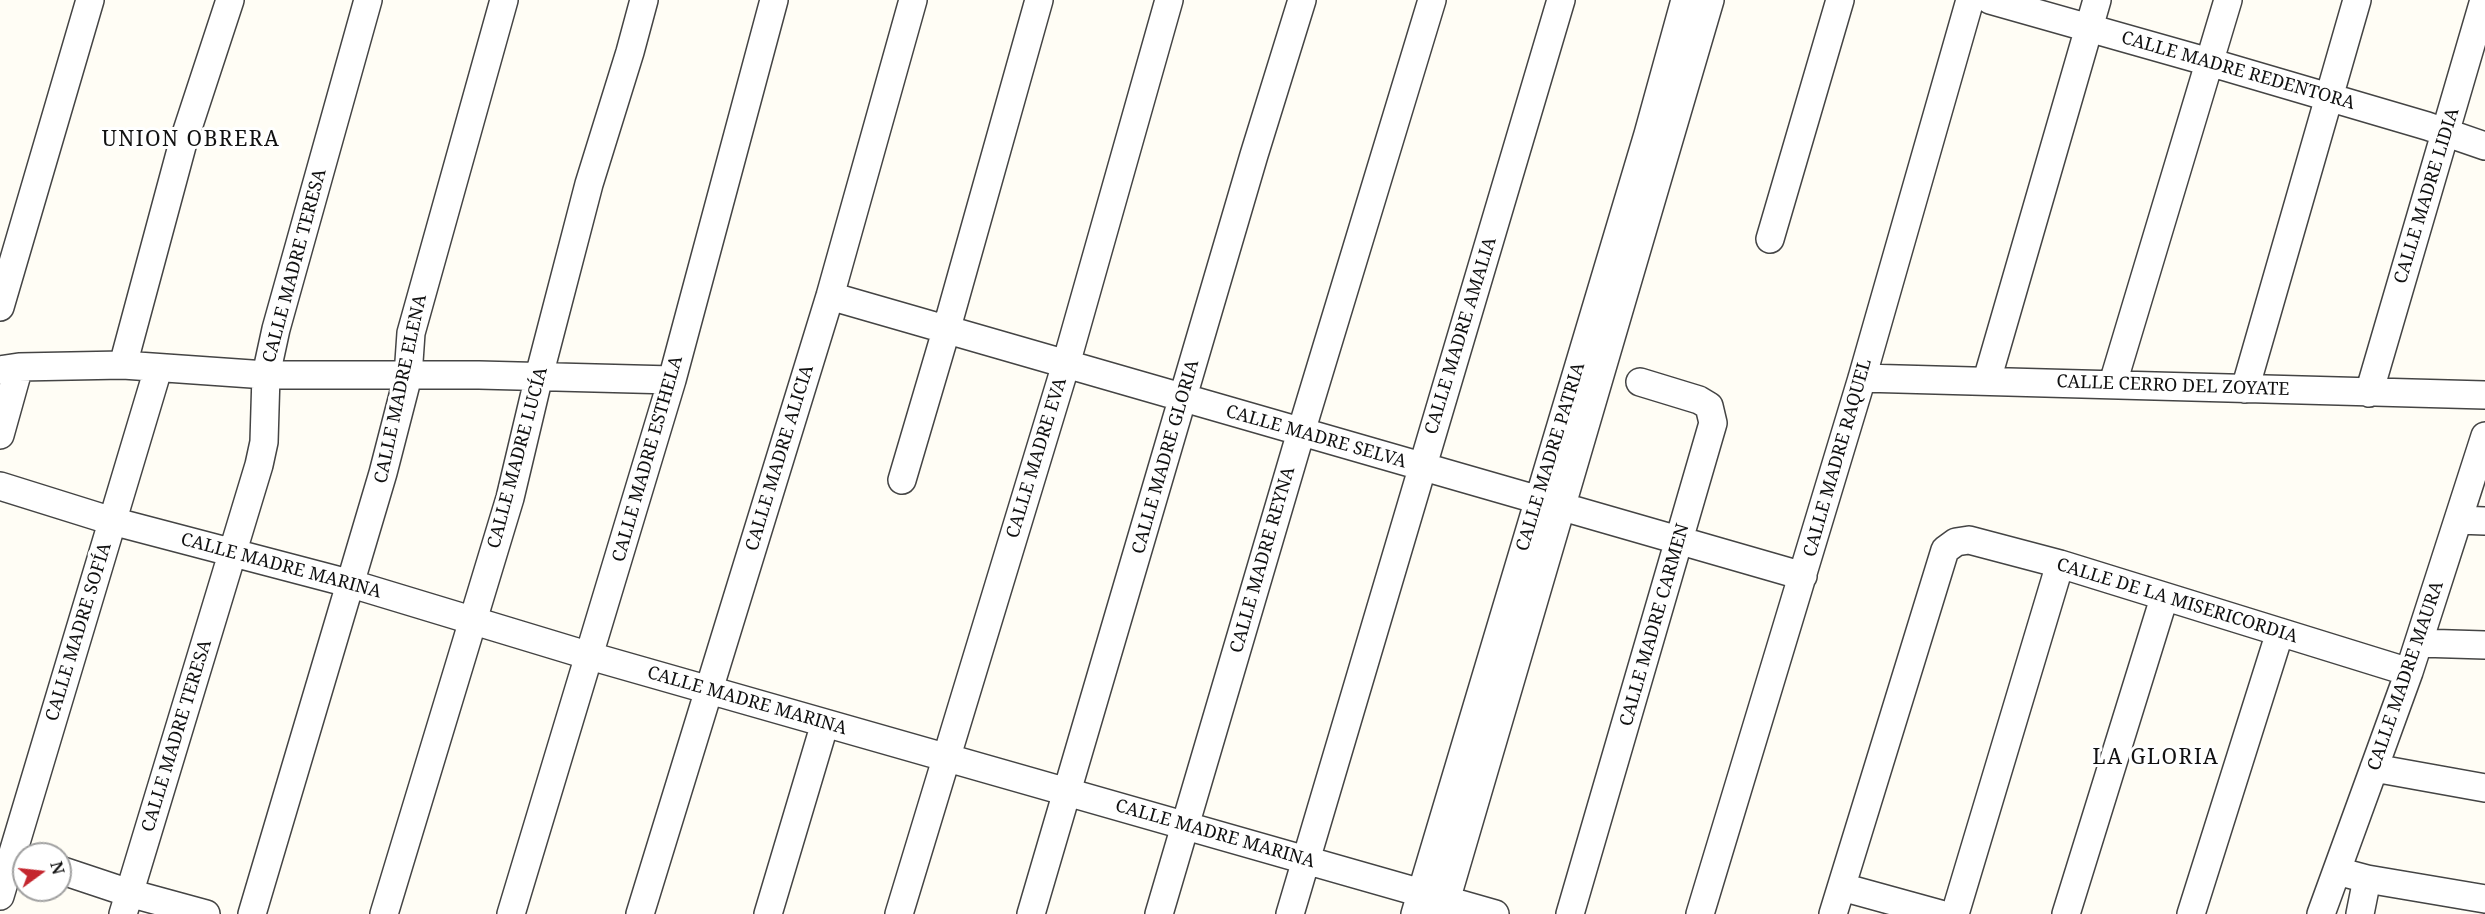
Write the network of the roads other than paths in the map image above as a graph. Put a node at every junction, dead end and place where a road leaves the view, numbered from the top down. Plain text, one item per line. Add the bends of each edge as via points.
1 (90, 0) edge
2 (230, 0) edge
3 (368, 0) edge
4 (504, 0) edge
5 (644, 0) edge
6 (774, 0) edge
7 (913, 0) edge
8 (1039, 0) edge
9 (1169, 0) edge
10 (1302, 0) edge
11 (1432, 0) edge
12 (1561, 0) edge
13 (1685, 0) edge
14 (1710, 0) edge
15 (1840, 0) edge
16 (1970, 0) edge
17 (1990, 0) edge
18 (2097, 0) edge
19 (2228, 0) edge
20 (2357, 0) edge
21 (2484, 0) edge
22 (2089, 28) junction
23 (2209, 62) junction
24 (2329, 97) junction
25 (2445, 134) junction
26 (2485, 146) edge
27 (1770, 239) dead end
28 (830, 296) junction
29 (0, 307) edge
30 (946, 331) junction
31 (1066, 364) junction
32 (123, 365) junction
33 (10, 368) edge
34 (159, 369) junction
35 (266, 375) junction
36 (408, 376) junction
37 (539, 376) junction
38 (1862, 378) junction
39 (672, 380) junction
40 (1987, 380) junction
41 (1640, 382) dead end
42 (2114, 383) junction
43 (2245, 389) junction
44 (2368, 393) junction
45 (2485, 395) edge
46 (1183, 399) junction
47 (1301, 432) junction
48 (0, 435) edge
49 (2485, 436) edge
50 (1422, 467) junction
51 (902, 480) dead end
52 (0, 486) edge
53 (1550, 503) junction
54 (2458, 520) junction
55 (2485, 520) edge
56 (112, 521) junction
57 (1681, 541) junction
58 (232, 553) junction
59 (2060, 564) junction
60 (1803, 576) junction
61 (352, 584) junction
62 (2164, 598) junction
63 (473, 619) junction
64 (2280, 632) junction
65 (2419, 643) junction
66 (2485, 645) edge
67 (590, 656) junction
68 (2409, 672) junction
69 (710, 690) junction
70 (825, 723) junction
71 (946, 757) junction
72 (2374, 768) junction
73 (2485, 788) edge
74 (1067, 791) junction
75 (1186, 826) junction
76 (15, 842) edge
77 (12, 853) edge
78 (1307, 861) junction
79 (2337, 871) junction
80 (72, 876) edge
81 (2367, 879) junction
82 (1842, 887) junction
83 (0, 896) edge
84 (2485, 899) edge
85 (126, 904) edge
86 (1431, 905) edge
87 (206, 914) edge
88 (252, 914) edge
89 (384, 914) edge
90 (511, 914) edge
91 (640, 914) edge
92 (768, 914) edge
93 (899, 914) edge
94 (1031, 914) edge
95 (1159, 914) edge
96 (1290, 914) edge
97 (1495, 914) edge
98 (1570, 914) edge
99 (1700, 914) edge
100 (1833, 914) edge
101 (1940, 914) edge
102 (1955, 914) edge
103 (2066, 914) edge
104 (2191, 914) edge
105 (2321, 914) edge
106 (2360, 914) edge

1 - 29 street
2 - 32 street via 182,146
3 - 35 street, CALLE MADRE TERESA via 296,252
4 - 36 street, CALLE MADRE ELENA via 411,333
5 - 37 street, CALLE MADRE LUCÍA via 589,184
6 - 39 street, CALLE MADRE ESTHELA
7 - 28 street, CALLE MADRE ALICIA
8 - 30 street
9 - 31 street, CALLE MADRE EVA
10 - 46 street, CALLE MADRE GLORIA
11 - 47 street, CALLE MADRE REYNA
12 - 50 street, CALLE MADRE AMALIA
13 - 53 street, CALLE MADRE PATRIA
14 - 53 street, CALLE MADRE PATRIA
15 - 27 street
16 - 38 street, CALLE MADRE RAQUEL
17 - 22 street, CALLE MADRE REDENTORA
18 - 22 street
19 - 23 street
20 - 24 street
21 - 25 street, CALLE MADRE LIDIA
22 - 23 street, CALLE MADRE REDENTORA
22 - 40 street
23 - 24 street, CALLE MADRE REDENTORA
23 - 42 street
24 - 25 street, CALLE MADRE REDENTORA
24 - 43 street
25 - 26 street, CALLE MADRE REDENTORA
25 - 44 street, CALLE MADRE LIDIA
28 - 30 street, CALLE MADRE SELVA
28 - 69 street, CALLE MADRE ALICIA
30 - 31 street, CALLE MADRE SELVA
30 - 51 street
31 - 46 street, CALLE MADRE SELVA
31 - 71 street, CALLE MADRE EVA
32 - 33 street
32 - 34 street
33 - 48 street
34 - 35 street
34 - 56 street, CALLE MADRE SOFÍA
35 - 36 street
35 - 58 street, CALLE MADRE TERESA via 260,465
36 - 37 street
36 - 61 street, CALLE MADRE ELENA
37 - 39 street
37 - 63 street, CALLE MADRE LUCÍA via 510,498
38 - 40 street, CALLE CERRO DEL ZOYATE
38 - 60 street, CALLE MADRE RAQUEL
39 - 67 street, CALLE MADRE ESTHELA
40 - 42 street, CALLE CERRO DEL ZOYATE
41 - 57 street, CALLE MADRE CARMEN via 1699,400 1713,414 1711,435
42 - 43 street, CALLE CERRO DEL ZOYATE
43 - 44 street, CALLE CERRO DEL ZOYATE
44 - 45 street, CALLE CERRO DEL ZOYATE
46 - 47 street, CALLE MADRE SELVA
46 - 74 street, CALLE MADRE GLORIA
47 - 50 street, CALLE MADRE SELVA
47 - 75 street, CALLE MADRE REYNA
49 - 54 street, CALLE MADRE MAURA
50 - 53 street, CALLE MADRE SELVA
50 - 78 street, CALLE MADRE AMALIA
52 - 56 street, CALLE MADRE MARINA
53 - 57 street, CALLE MADRE SELVA
53 - 86 street, CALLE MADRE PATRIA
54 - 55 street
54 - 65 street, CALLE MADRE MAURA
56 - 58 street, CALLE MADRE MARINA
56 - 76 street, CALLE MADRE SOFÍA
57 - 60 street, CALLE MADRE SELVA
57 - 98 street, CALLE MADRE CARMEN
58 - 61 street, CALLE MADRE MARINA
58 - 85 street, CALLE MADRE TERESA
59 - 62 street, CALLE DE LA MISERICORDIA
59 - 82 street, CALLE DE LA MISERICORDIA via 1969,540 1956,542 1946,550
59 - 102 street
60 - 99 street, CALLE MADRE RAQUEL
61 - 63 street, CALLE MADRE MARINA
61 - 88 street, CALLE MADRE ELENA
62 - 64 street, CALLE DE LA MISERICORDIA
62 - 103 street
63 - 67 street, CALLE MADRE MARINA
63 - 89 street, CALLE MADRE LUCÍA
64 - 68 street, CALLE DE LA MISERICORDIA
64 - 104 street
65 - 66 street
65 - 68 street, CALLE MADRE MAURA
67 - 69 street, CALLE MADRE MARINA
67 - 90 street, CALLE MADRE ESTHELA
68 - 72 street, CALLE MADRE MAURA
69 - 70 street, CALLE MADRE MARINA
69 - 91 street, CALLE MADRE ALICIA
70 - 71 street, CALLE MADRE MARINA
70 - 92 street
71 - 74 street, CALLE MADRE MARINA
71 - 93 street, CALLE MADRE EVA
72 - 73 street
72 - 79 street, CALLE MADRE MAURA
74 - 75 street, CALLE MADRE MARINA
74 - 94 street, CALLE MADRE GLORIA
75 - 78 street, CALLE MADRE MARINA
75 - 95 street, CALLE MADRE REYNA
77 - 83 street, CALLE MADRE SOFÍA
78 - 86 street, CALLE MADRE MARINA
78 - 96 street, CALLE MADRE AMALIA
79 - 81 street
79 - 105 street, CALLE MADRE MAURA
80 - 85 street
81 - 84 street
81 - 106 street
82 - 100 street
82 - 101 street
85 - 87 street
86 - 97 street, CALLE MADRE MARINA

